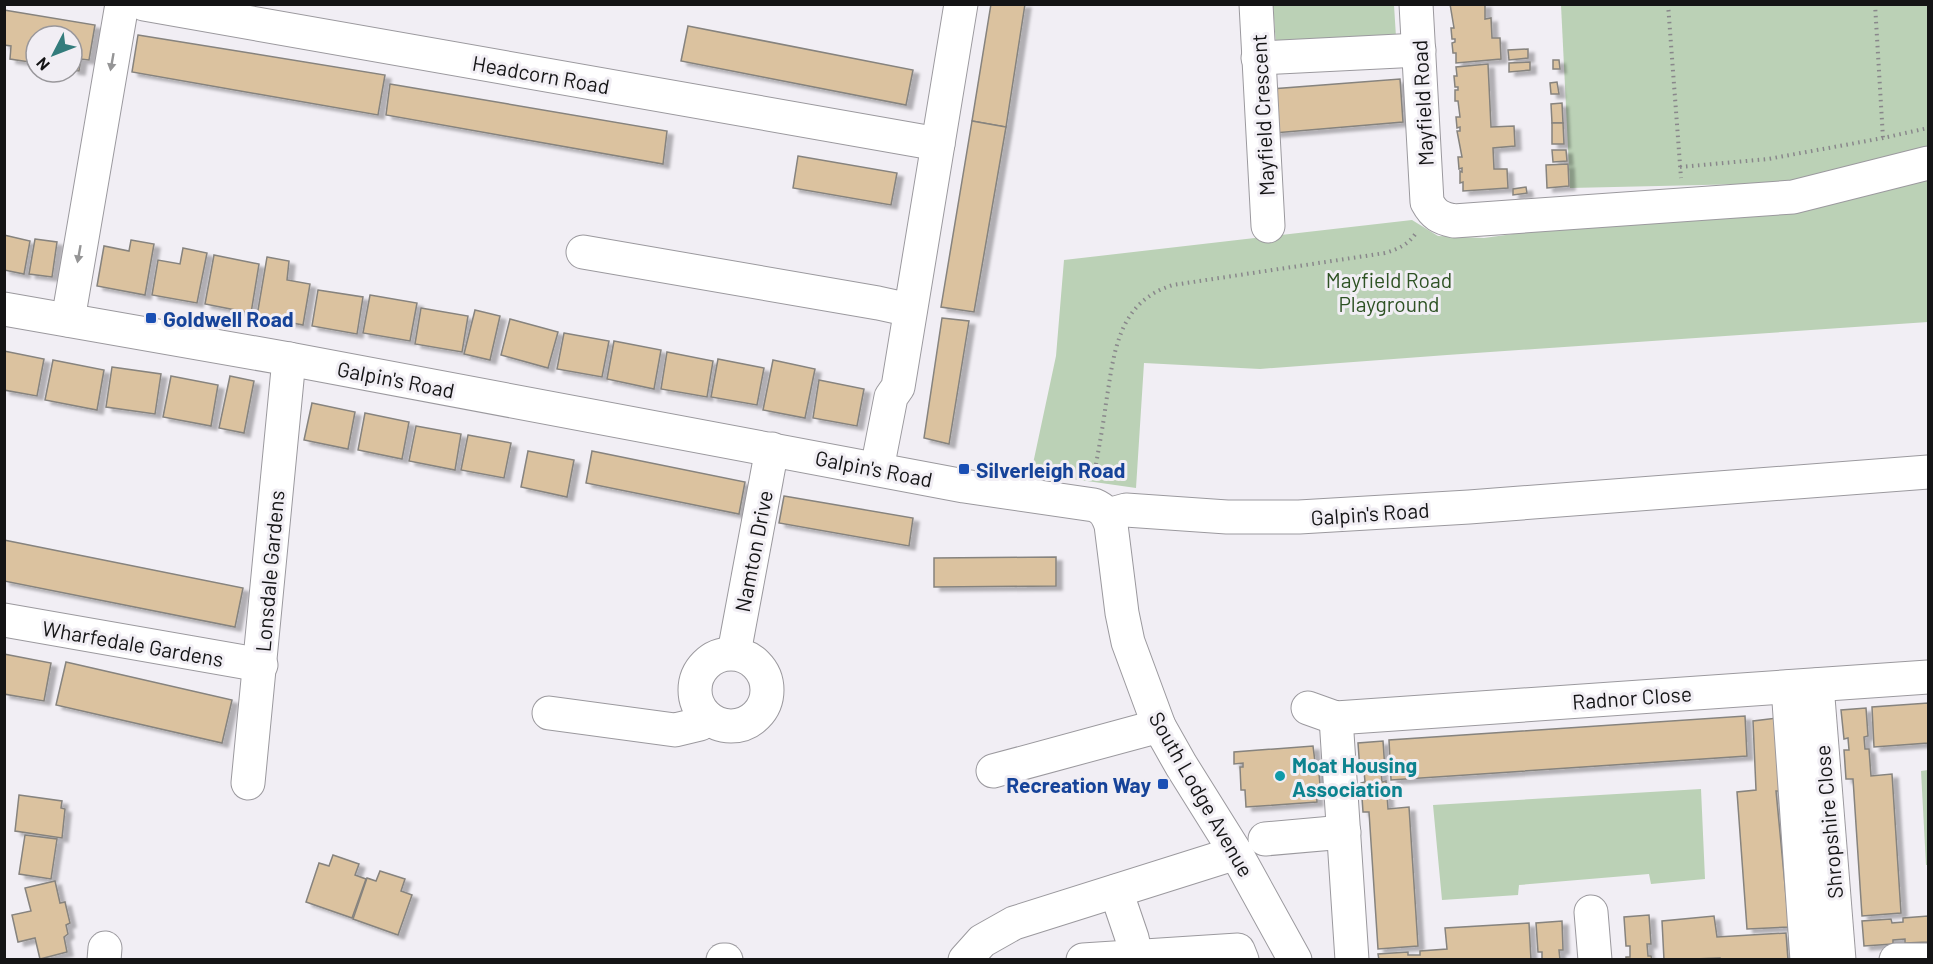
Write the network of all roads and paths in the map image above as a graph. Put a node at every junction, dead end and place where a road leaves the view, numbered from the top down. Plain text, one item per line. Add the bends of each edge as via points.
1 (122, 4) edge
2 (144, 4) edge
3 (961, 4) edge
4 (1256, 4) edge
5 (1416, 4) edge
6 (1668, 4) edge
7 (1875, 4) edge
8 (1419, 50) junction
9 (1258, 58) junction
10 (1929, 128) edge
11 (1883, 138) junction
12 (938, 144) junction
13 (1929, 163) edge
14 (1680, 167) junction
15 (1683, 205) junction
16 (1430, 206) junction
17 (1268, 226) dead end
18 (583, 252) dead end
19 (4, 309) edge
20 (910, 310) junction
21 (68, 320) junction
22 (289, 359) junction
23 (772, 449) junction
24 (885, 471) junction
25 (1929, 472) edge
26 (1093, 482) dead end
27 (1108, 515) junction
28 (4, 620) edge
29 (734, 653) junction
30 (261, 666) junction
31 (1929, 677) edge
32 (1803, 686) junction
33 (549, 713) dead end
34 (708, 718) junction
35 (1159, 726) junction
36 (993, 771) dead end
37 (248, 783) dead end
38 (1344, 832) junction
39 (1265, 839) dead end
40 (1236, 853) junction
41 (1116, 891) junction
42 (1591, 912) dead end
43 (1137, 956) junction
44 (965, 960) edge
45 (1083, 960) edge
46 (1242, 960) edge
47 (1295, 960) edge
48 (1352, 960) edge
49 (1595, 960) edge
50 (1807, 960) edge
51 (1839, 960) edge
52 (1896, 960) edge
53 (1926, 960) edge

1 -> 21 street
2 - 12 street, Headcorn Road
3 - 12 street
4 - 9 street, Mayfield Crescent
5 - 8 street, Mayfield Road
6 - 14 path
7 - 11 path
8 - 9 street
8 - 16 street, Mayfield Road
9 - 17 street, Mayfield Crescent
10 - 11 path
11 - 14 path via 1768,159
12 - 20 street
13 - 15 street via 1793,197
14 - 15 path
15 - 16 street via 1454,221 1437,217
16 - 26 path via 1412,239 1394,250 1173,285 1144,300 1127,320 1114,352
18 - 20 street
19 - 21 street, Galpin's Road
20 - 24 street via 898,387 891,397
21 - 22 street, Galpin's Road
22 - 23 street, Galpin's Road
22 - 30 street, Lonsdale Gardens
23 - 24 street, Galpin's Road
23 - 29 street, Namton Drive
24 - 27 street, Galpin's Road via 1094,505
25 - 27 street, Galpin's Road via 1299,517 1125,510
27 - 35 street, South Lodge Avenue via 1128,642
28 - 30 street, Wharfedale Gardens
29 - 34 street via 709,661 696,680 698,703
29 - 34 street via 753,661 762,670 767,693 764,705 748,722 736,726
30 - 37 street, Lonsdale Gardens
31 - 32 street, Radnor Close
32 - 38 street, Radnor Close via 1322,713
32 - 50 street, Shropshire Close
32 - 51 street, Shropshire Close
33 - 34 street via 675,730
35 - 36 street
35 - 40 street, South Lodge Avenue
38 - 39 street
38 - 48 street
40 - 41 street
40 - 47 street, South Lodge Avenue
41 - 43 street
41 - 44 street via 1014,923 982,941
42 - 49 street
43 - 45 street
43 - 46 street via 1238,950
52 - 53 street

